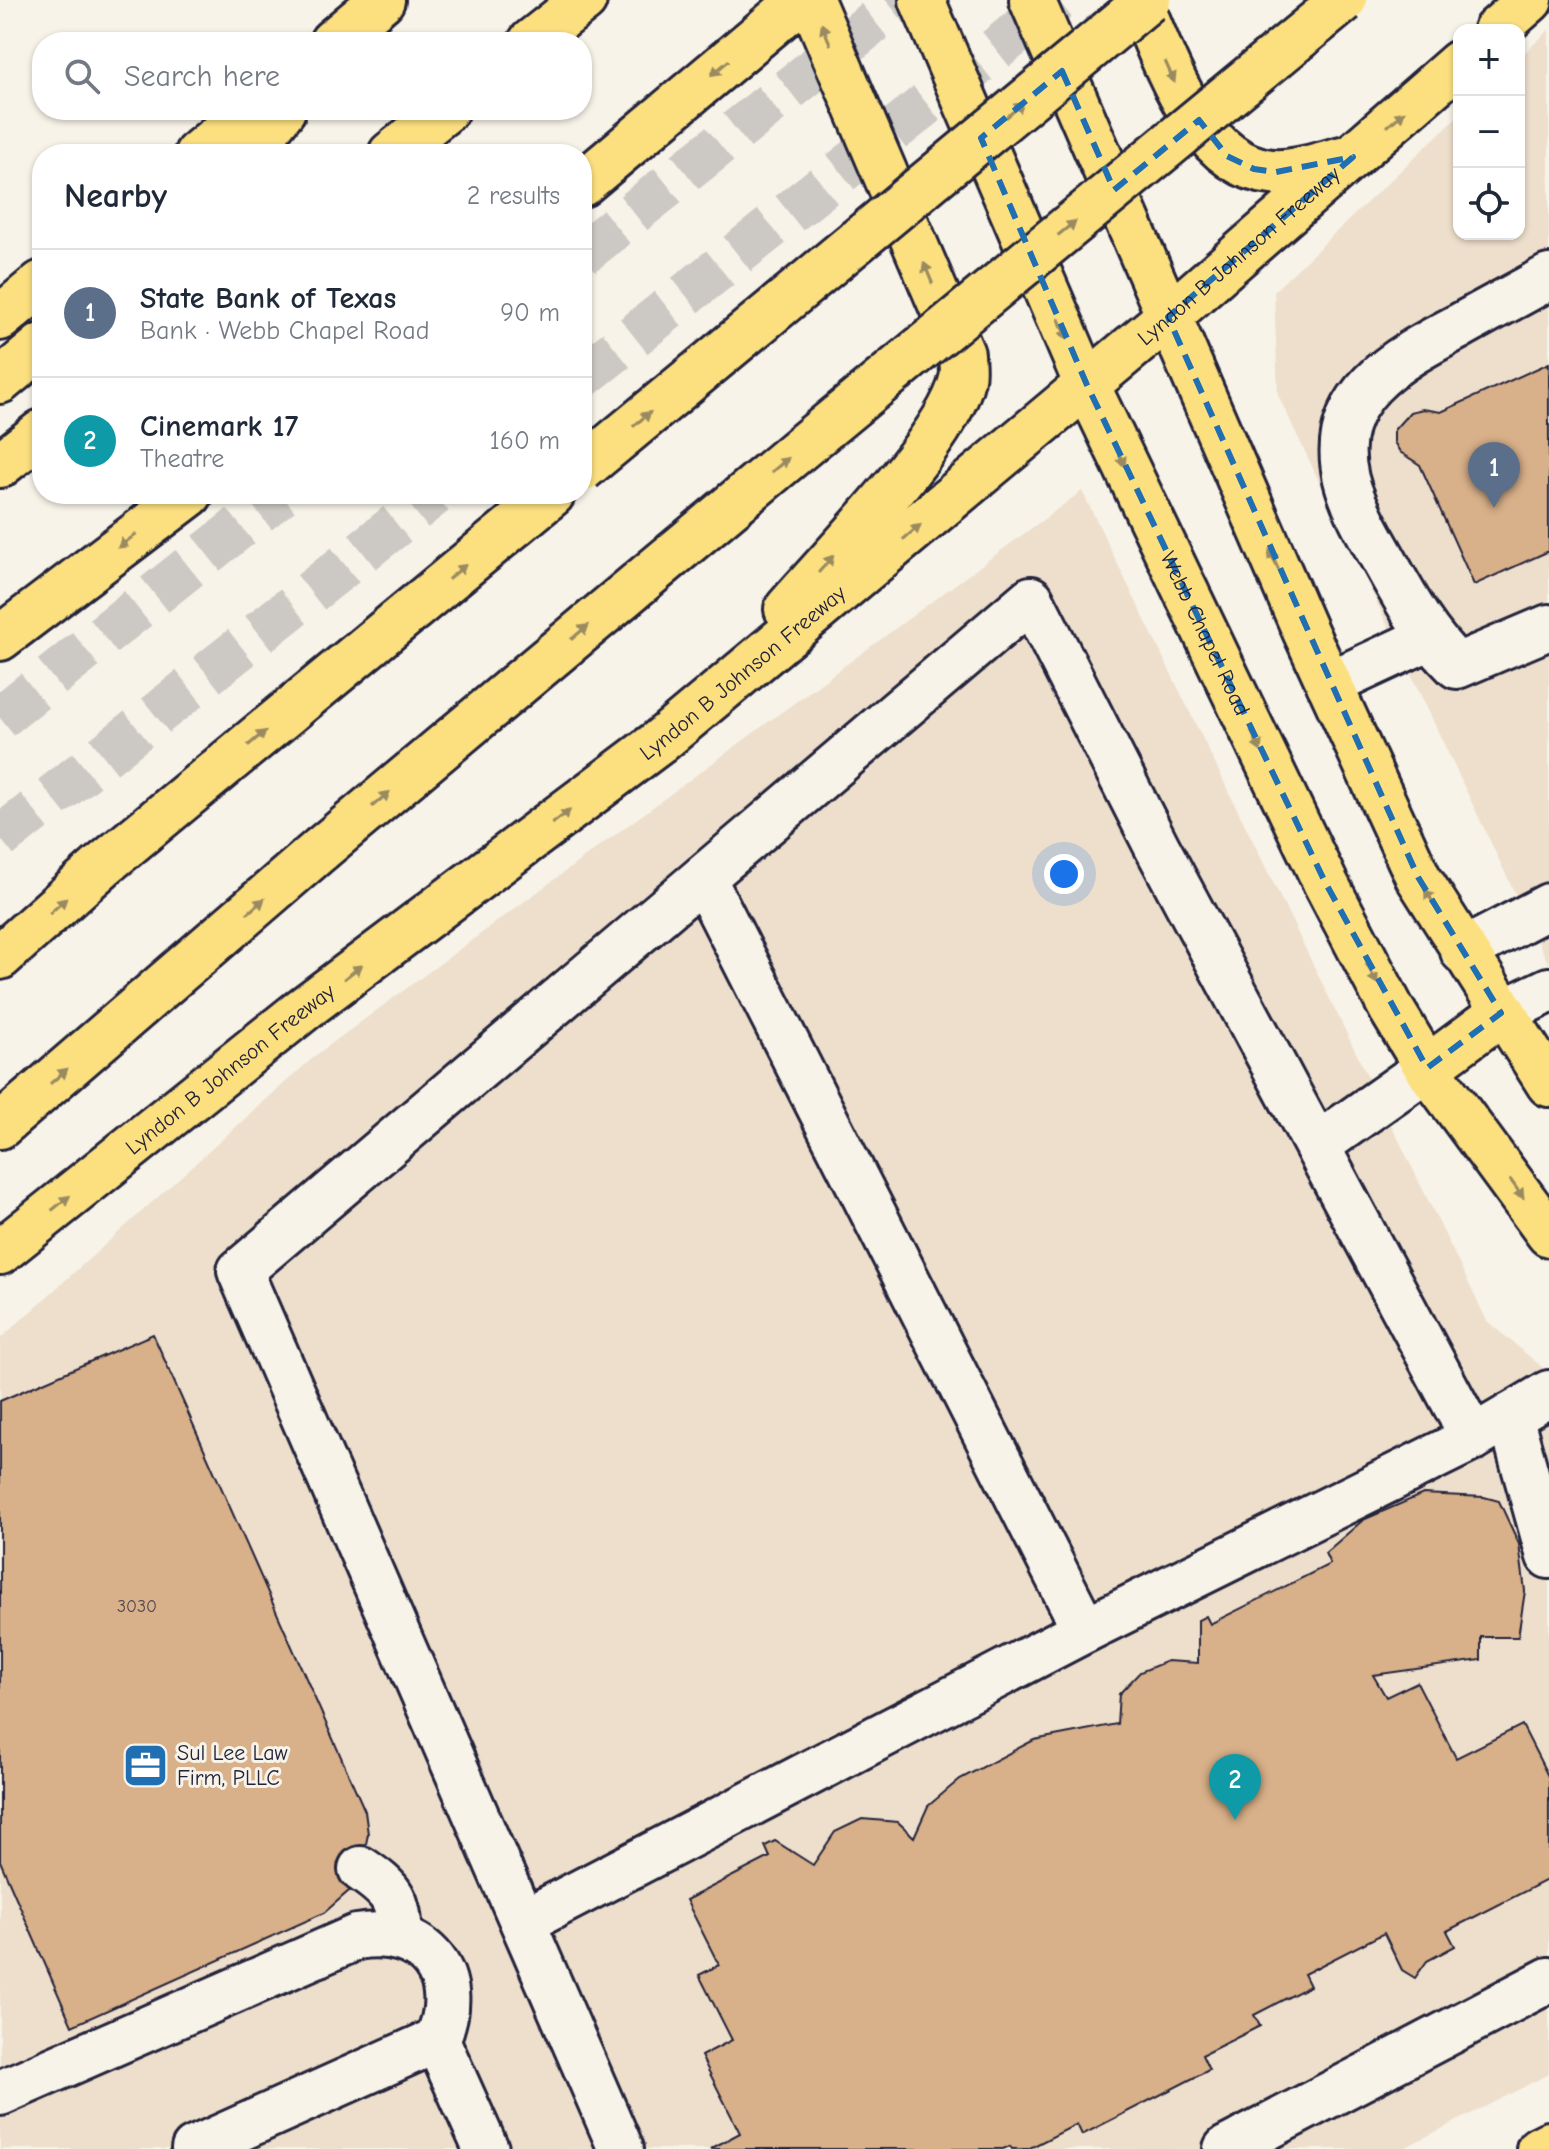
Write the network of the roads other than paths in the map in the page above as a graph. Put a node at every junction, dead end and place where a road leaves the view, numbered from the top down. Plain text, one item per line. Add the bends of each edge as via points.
1 (382, 0) edge
2 (584, 0) edge
3 (801, 0) edge
4 (811, 0) edge
5 (922, 0) edge
6 (1032, 0) edge
7 (1139, 0) edge
8 (1148, 0) edge
9 (1344, 0) edge
10 (1530, 0) edge
11 (1503, 24) edge
12 (345, 32) edge
13 (544, 32) edge
14 (1453, 68) edge
15 (238, 120) edge
16 (275, 120) edge
17 (434, 120) edge
18 (209, 144) edge
19 (256, 144) edge
20 (404, 144) edge
21 (1353, 157) junction
22 (592, 176) edge
23 (1549, 277) edge
24 (32, 291) edge
25 (1168, 317) junction
26 (0, 318) edge
27 (32, 354) edge
28 (0, 381) edge
29 (1087, 385) junction
30 (32, 440) edge
31 (592, 461) edge
32 (0, 465) edge
33 (177, 504) edge
34 (540, 504) edge
35 (1549, 627) edge
36 (0, 638) edge
37 (1428, 638) junction
38 (1329, 684) junction
39 (702, 707) junction
40 (703, 878) junction
41 (1549, 906) edge
42 (1463, 951) junction
43 (0, 957) edge
44 (1549, 990) edge
45 (1501, 1013) junction
46 (1427, 1068) junction
47 (1549, 1084) edge
48 (0, 1126) edge
49 (1318, 1145) junction
50 (1549, 1234) edge
51 (0, 1252) edge
52 (1549, 1393) edge
53 (1510, 1416) junction
54 (1473, 1438) junction
55 (1549, 1556) edge
56 (1085, 1630) junction
57 (361, 1869) dead end
58 (523, 1922) junction
59 (400, 1936) junction
60 (1549, 1980) edge
61 (437, 2040) junction
62 (0, 2093) edge
63 (1549, 2144) edge
64 (194, 2149) edge
65 (486, 2149) edge
66 (621, 2149) edge
67 (1226, 2149) edge
68 (1539, 2149) edge

1 - 12 main road
2 - 13 main road
3 -> 22 main road
39 -> 4 main road via 920,455 952,405 962,378 962,354
5 -> 29 main road, Webb Chapel Road
6 - 25 main road
7 -> 21 main road via 1182,100 1227,156 1276,172
31 -> 8 main road, bridge
48 -> 9 main road, bridge via 321,849
10 - 11 main road
21 -> 14 main road, Lyndon B Johnson Freeway
15 - 18 main road
16 - 19 main road
17 - 20 main road
21 - 25 main road, Lyndon B Johnson Freeway
23 - 37 lane via 1407,354 1374,379 1353,407 1344,441 1346,478 1360,517
24 - 26 main road
25 - 29 main road, Lyndon B Johnson Freeway
38 -> 25 main road
27 - 28 main road
39 -> 29 main road, Lyndon B Johnson Freeway
29 -> 46 main road, Webb Chapel Road via 1325,882
30 - 32 main road
33 -> 36 main road
43 -> 34 main road via 103,865
35 - 37 lane via 1457,666
37 - 38 lane
42 -> 38 main road via 1418,877
51 -> 39 main road, Lyndon B Johnson Freeway via 305,1008
40 - 49 lane via 1031,599
40 - 56 lane
40 - 58 lane via 240,1271
41 - 42 lane
42 - 45 main road
44 - 45 lane
45 - 46 main road
45 - 47 main road
46 - 49 lane
46 -> 50 main road, Webb Chapel Road
49 - 54 lane
52 - 53 lane
53 - 54 lane
53 - 55 lane
54 - 56 lane
56 - 58 lane
57 - 59 lane via 385,1886 399,1906
58 - 66 lane
59 - 61 lane via 434,1960 444,1979 446,2021
59 - 62 lane via 357,1937 254,1964 160,2006
60 - 67 lane
61 - 64 lane
61 - 65 lane
63 - 68 main road

